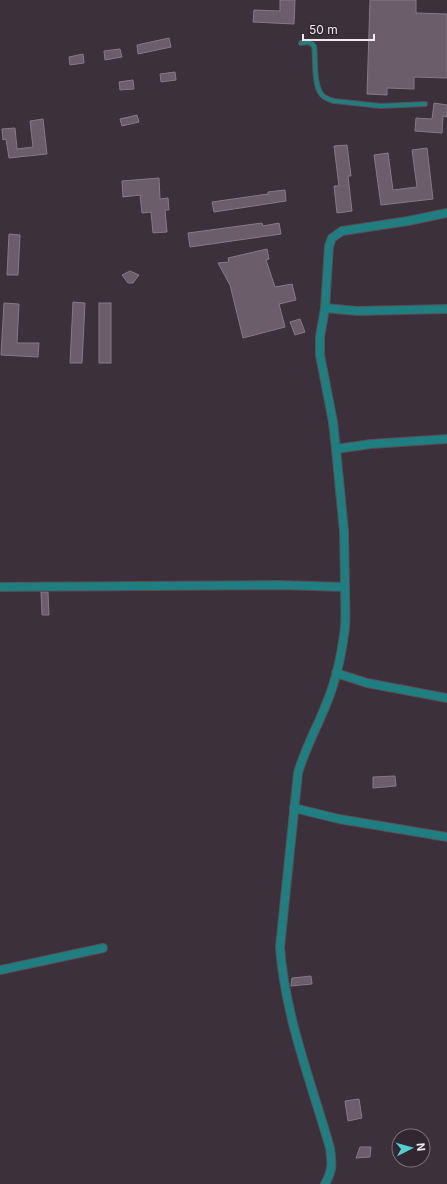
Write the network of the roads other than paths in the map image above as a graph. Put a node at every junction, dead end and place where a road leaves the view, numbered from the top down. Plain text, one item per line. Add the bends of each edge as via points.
1 (301, 43) dead end
2 (425, 104) dead end
3 (447, 213) edge
4 (325, 308) junction
5 (447, 309) edge
6 (447, 439) edge
7 (336, 449) junction
8 (0, 586) edge
9 (345, 587) junction
10 (336, 672) junction
11 (447, 698) edge
12 (294, 808) junction
13 (447, 837) edge
14 (103, 948) dead end
15 (0, 970) edge
16 (325, 1184) edge

1 - 2 lane via 307,42 314,46 317,82 322,95 327,99 381,106
3 - 4 street via 336,234 329,246
4 - 5 street via 358,311
4 - 7 street via 320,355
6 - 7 street
7 - 9 street via 344,531
8 - 9 street
9 - 10 street via 345,626
10 - 11 street via 367,683
10 - 12 street via 323,713 301,763
12 - 13 street via 339,819
12 - 16 street via 280,941 281,970 291,1017 330,1148 331,1173
14 - 15 street

